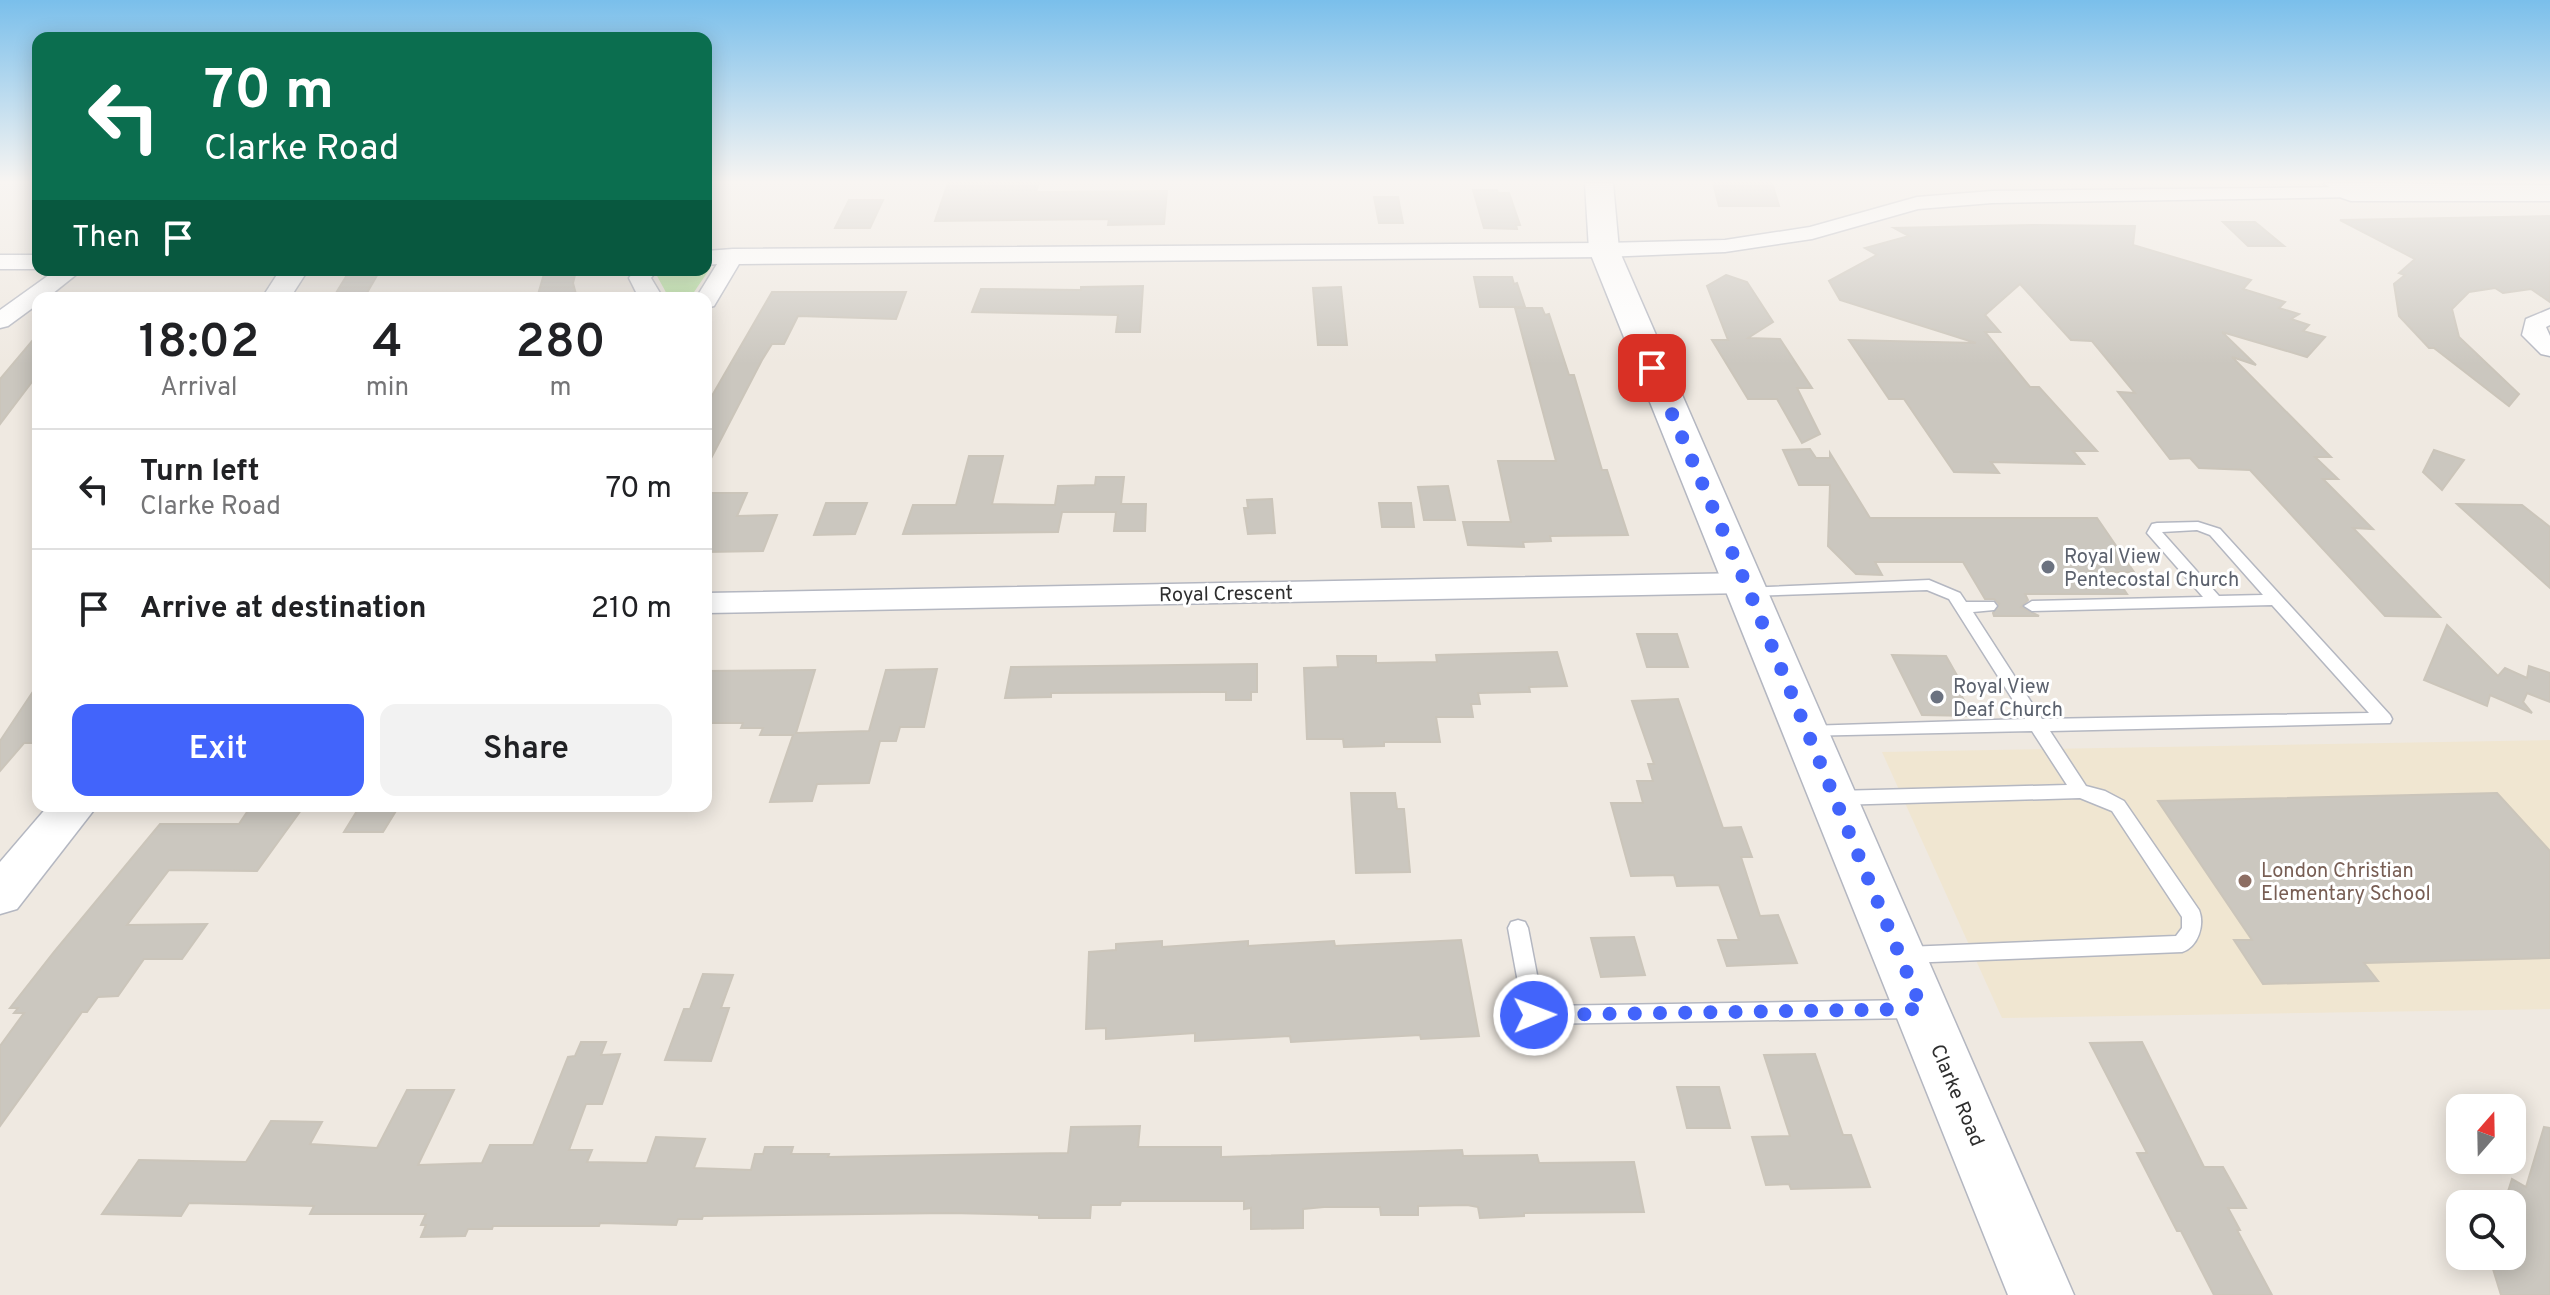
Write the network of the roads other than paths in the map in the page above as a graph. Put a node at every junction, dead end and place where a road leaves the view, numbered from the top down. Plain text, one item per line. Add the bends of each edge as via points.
1 (1604, 243) edge
2 (1742, 243) edge
3 (1604, 250) junction
4 (733, 256) junction
5 (712, 258) edge
6 (0, 262) edge
7 (32, 262) edge
8 (63, 276) edge
9 (40, 292) edge
10 (711, 292) edge
11 (32, 298) edge
12 (2550, 316) edge
13 (0, 321) edge
14 (2550, 349) edge
15 (1747, 587) junction
16 (2276, 600) junction
17 (2215, 601) junction
18 (712, 603) edge
19 (1989, 606) dead end
20 (2032, 606) dead end
21 (1961, 607) junction
22 (2037, 725) junction
23 (1807, 732) junction
24 (2080, 791) junction
25 (1835, 798) junction
26 (69, 812) edge
27 (0, 895) edge
28 (1518, 928) dead end
29 (1900, 955) junction
30 (1922, 1009) junction
31 (2041, 1295) edge

1 - 3 main road, Clarke Road
2 - 3 street
3 - 4 street
3 - 15 main road, Clarke Road
4 - 5 street
4 - 10 street
6 - 7 street
8 - 9 street
11 - 13 street
12 - 14 street via 2534,324 2534,335
15 - 18 street, Royal Crescent
15 - 21 lane via 1929,585 1955,596
15 - 23 main road, Clarke Road
16 - 17 lane
16 - 17 lane via 2215,532 2198,526 2157,527 2154,533
16 - 22 lane via 2384,719
17 - 20 lane
19 - 21 lane
21 - 22 lane
22 - 23 lane
22 - 24 lane
23 - 25 main road, Clarke Road
24 - 25 lane
24 - 29 lane via 2118,806 2192,916 2192,929 2182,944
25 - 29 main road, Clarke Road
26 - 27 street
28 - 30 lane via 1534,1015
29 - 30 main road, Clarke Road
30 - 31 main road, Clarke Road

